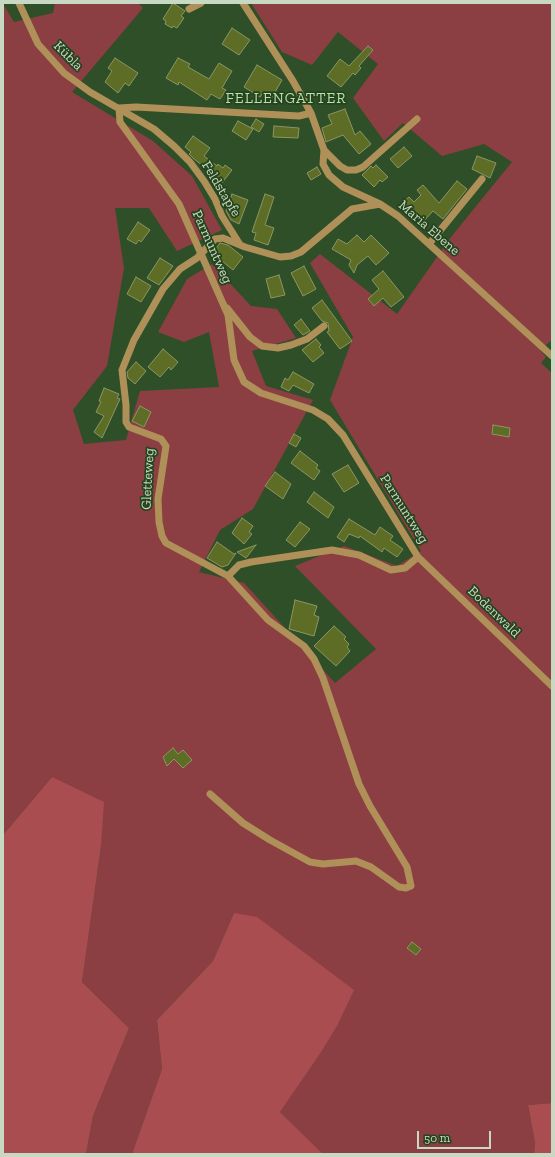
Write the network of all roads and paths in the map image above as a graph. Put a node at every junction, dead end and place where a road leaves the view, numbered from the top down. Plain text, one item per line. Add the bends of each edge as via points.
1 (20, 3) edge
2 (201, 3) edge
3 (243, 3) edge
4 (189, 9) dead end
5 (119, 108) junction
6 (311, 113) junction
7 (416, 119) dead end
8 (324, 150) junction
9 (482, 179) dead end
10 (380, 204) junction
11 (239, 243) junction
12 (429, 244) junction
13 (200, 253) junction
14 (223, 304) junction
15 (324, 326) dead end
16 (552, 356) edge
17 (418, 557) junction
18 (228, 576) junction
19 (552, 686) edge
20 (210, 794) dead end

1 - 5 street, Kübla via 38,44 50,59 90,92
2 - 4 street
3 - 6 street, Maria Ebene
5 - 6 street via 299,116
5 - 11 street, Feldstapfe via 154,129 190,162 215,199
5 - 13 street, Parmuntweg via 120,122 179,204
6 - 8 street, Maria Ebene
7 - 8 street via 364,167 356,170 347,170 340,166
8 - 10 street, Maria Ebene via 323,164 329,175 343,187
9 - 12 street
10 - 11 street, Feldstapfe via 352,209 301,252 291,256 268,255
10 - 12 street, Maria Ebene via 398,216
11 - 13 street, Feldstapfe via 223,238 215,239
12 - 16 street, Maria Ebene
13 - 14 street, Parmuntweg
13 - 18 street, Gletteweg via 171,278 134,340 122,370 126,422 129,427 156,436 166,446 158,499 159,522 166,544
14 - 15 street via 250,338 262,346 278,348 291,345 307,339
14 - 17 street, Parmuntweg via 228,315 234,360 244,382 261,392 313,410 328,419 343,435
17 - 18 street, Parmuntweg via 405,568 391,570 359,555 332,550 251,562 239,565
17 - 19 street, Bodenwald
18 - 20 street via 268,620 304,646 314,659 323,678 359,784 407,867 411,886 399,887 371,867 356,861 323,864 310,862 243,823

